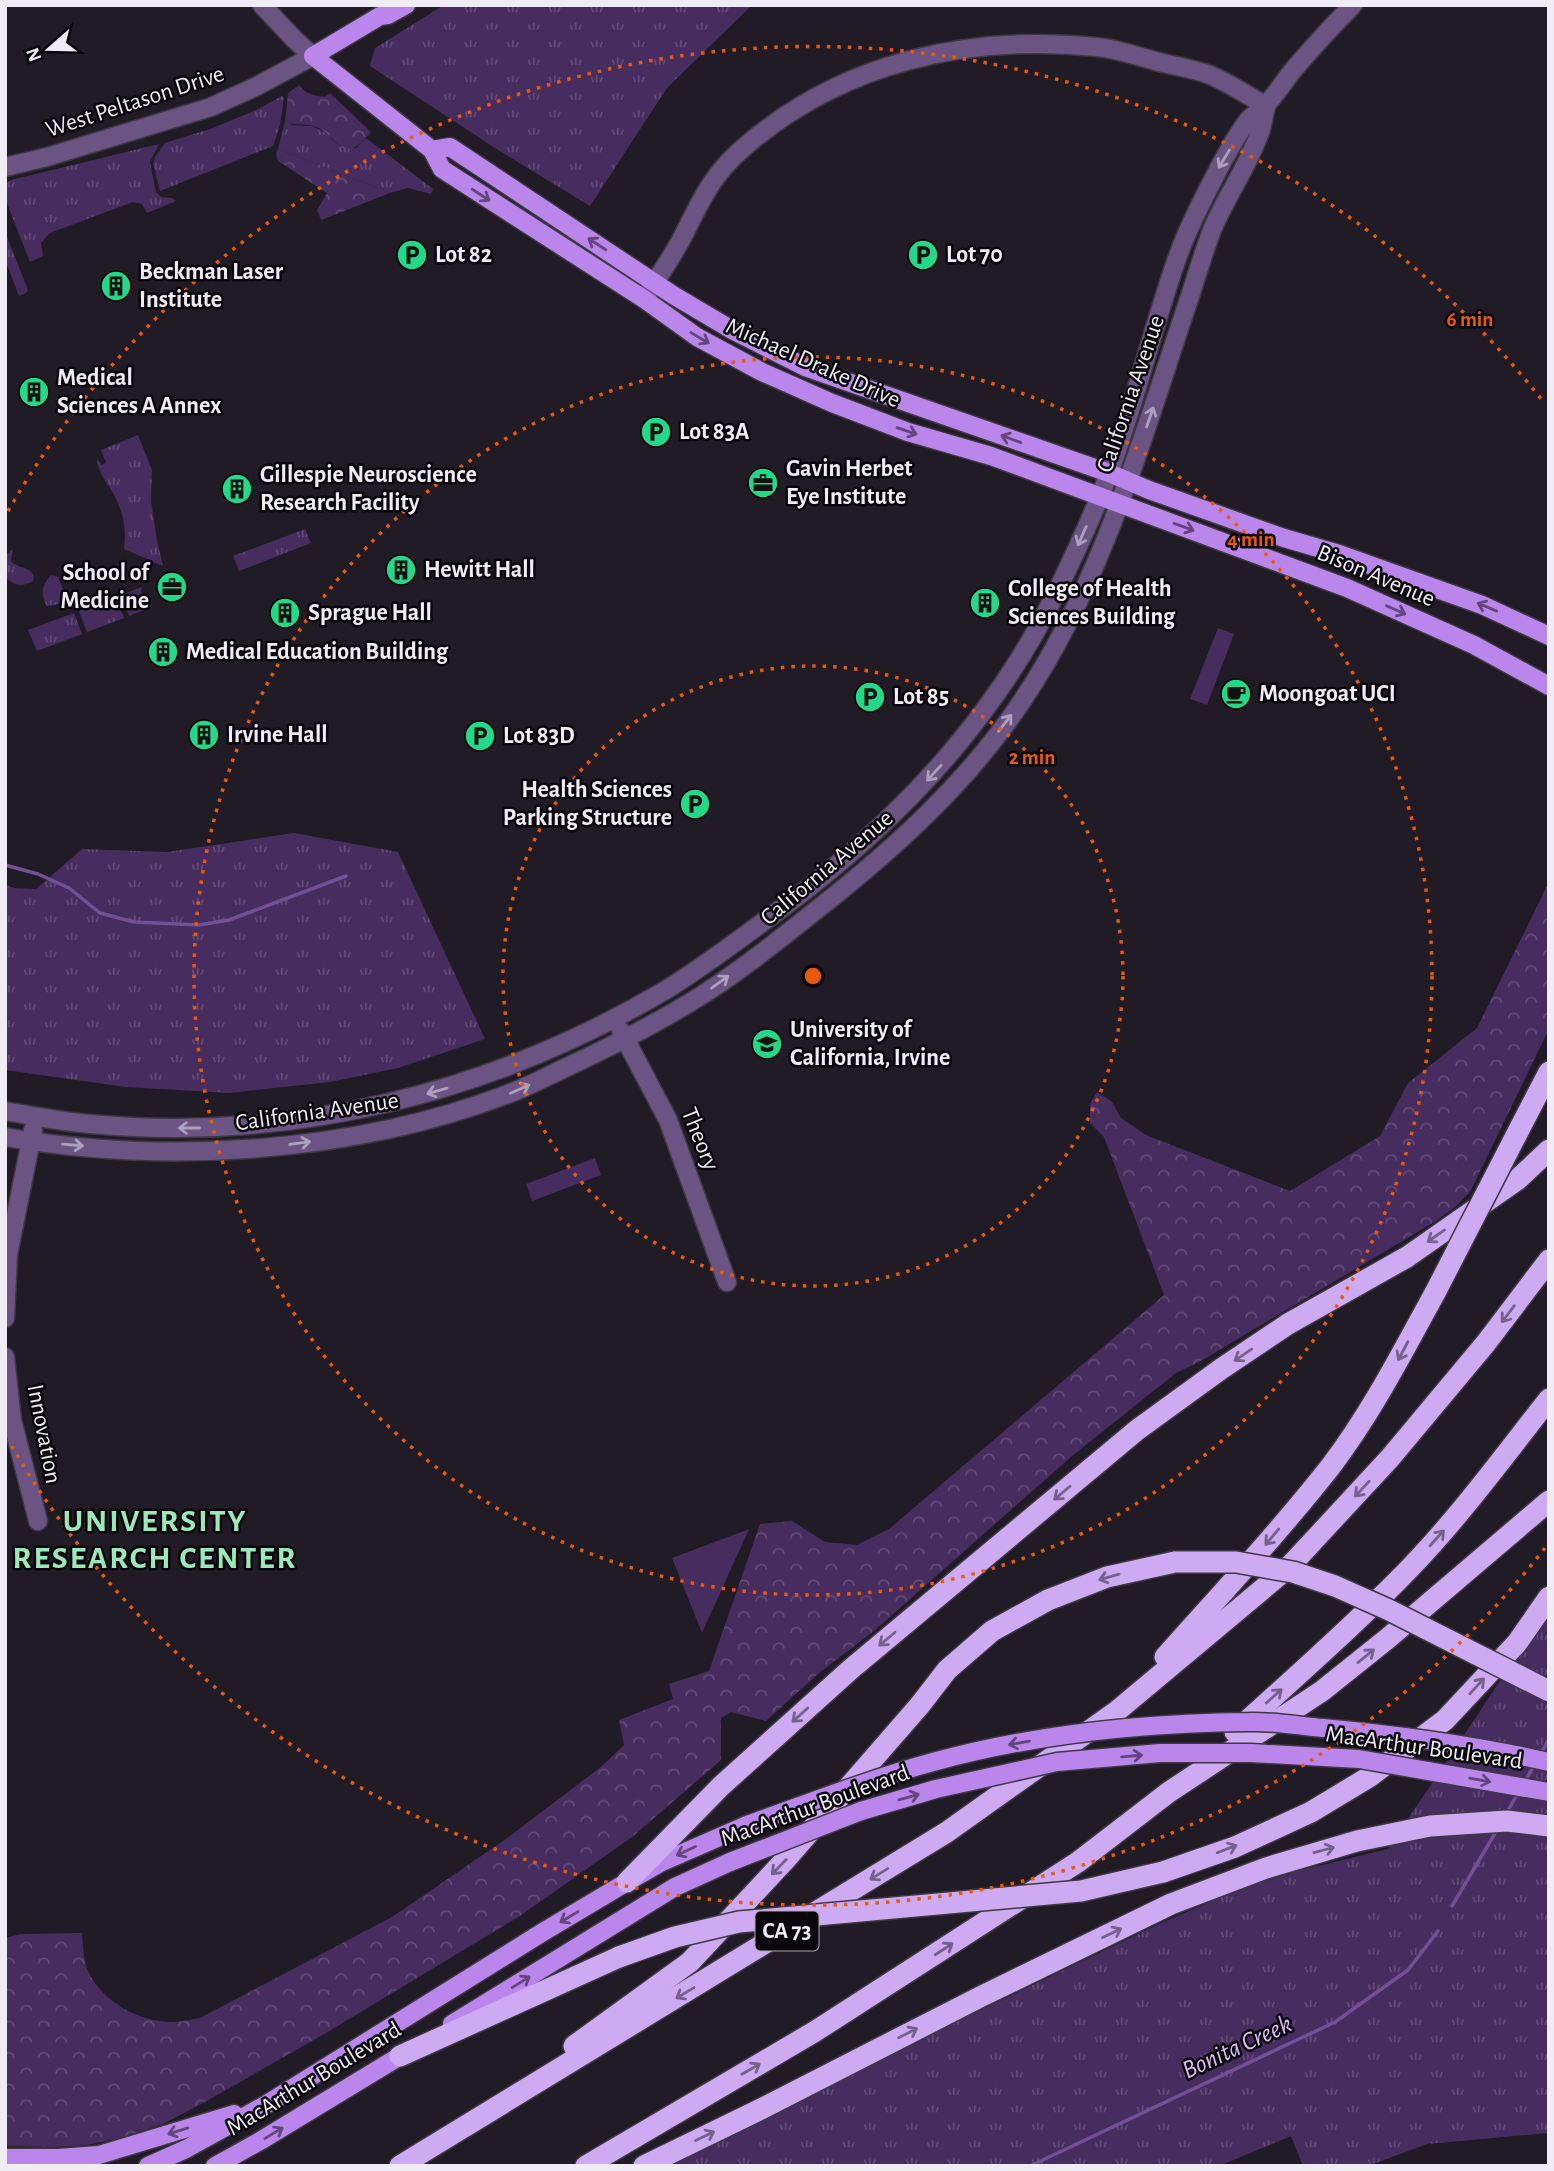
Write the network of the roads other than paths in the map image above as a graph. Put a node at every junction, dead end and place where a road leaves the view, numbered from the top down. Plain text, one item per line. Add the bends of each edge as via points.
1 (262, 5) edge
2 (406, 5) edge
3 (1353, 5) edge
4 (381, 10) edge
5 (313, 56) junction
6 (1265, 106) junction
7 (432, 150) junction
8 (5, 167) edge
9 (655, 281) junction
10 (644, 299) junction
11 (1109, 473) junction
12 (1128, 482) junction
13 (1100, 495) junction
14 (1120, 504) junction
15 (1549, 636) edge
16 (1549, 686) edge
17 (614, 1019) junction
18 (626, 1040) junction
19 (1549, 1072) edge
20 (5, 1111) edge
21 (35, 1116) junction
22 (5, 1137) edge
23 (31, 1142) junction
24 (1549, 1150) edge
25 (1549, 1260) edge
26 (727, 1282) dead end
27 (5, 1318) edge
28 (5, 1357) edge
29 (1549, 1399) edge
30 (1549, 1501) edge
31 (38, 1521) dead end
32 (1549, 1597) edge
33 (1549, 1691) edge
34 (1117, 1711) junction
35 (1549, 1762) edge
36 (1169, 1792) junction
37 (1549, 1792) edge
38 (1549, 1826) edge
39 (627, 1882) junction
40 (400, 2056) junction
41 (267, 2104) junction
42 (448, 2138) junction
43 (5, 2158) edge
44 (148, 2166) edge
45 (215, 2166) edge
46 (400, 2166) edge
47 (586, 2166) edge
48 (644, 2166) edge

1 - 5 street, Michael Drake Drive
2 - 4 main road via 388,15
3 - 6 street, California Avenue
4 - 5 main road
5 - 7 main road, Michael Drake Drive
5 - 8 street, West Peltason Drive via 211,107
6 - 9 street via 1209,75 1098,47 984,46 919,56 838,86 741,150 715,177
6 -> 11 street, California Avenue via 1250,119 1221,164 1184,239
12 -> 6 street, California Avenue via 1213,229 1261,130
9 -> 7 main road, Michael Drake Drive via 450,147
7 -> 10 main road, Michael Drake Drive via 442,169
9 - 10 street
11 -> 9 main road, Michael Drake Drive via 805,367 732,330
10 -> 13 main road, Michael Drake Drive via 721,351 832,403
11 - 12 main road, Bison Avenue
11 - 13 street, California Avenue
12 - 14 street, California Avenue
15 -> 12 main road, Bison Avenue via 1482,605
13 - 14 main road, Bison Avenue
13 -> 17 street, California Avenue via 1057,592 1022,656 985,711 912,796 862,845 796,898 667,989
14 -> 16 main road, Bison Avenue via 1347,588 1474,645
18 -> 14 street, California Avenue via 704,994 769,947 868,870 930,813 1020,705 1052,654
17 - 18 street, Theory
17 -> 21 street, California Avenue via 490,1074 370,1108 271,1124 190,1128 91,1124
23 -> 18 street, California Avenue via 180,1152 340,1138 468,1108
18 - 26 street, Theory via 668,1120
19 -> 34 highway, bridge via 1381,1393 1332,1465 1269,1541
20 - 21 street, California Avenue
21 - 23 street
22 - 23 street, California Avenue
23 - 27 street via 8,1255
24 -> 39 highway via 1517,1180 1407,1257 1289,1324 1138,1430 851,1669 721,1786
25 -> 34 highway via 1391,1458 1289,1567
28 - 31 street, Innovation via 12,1420
36 -> 29 highway via 1411,1567 1474,1497
36 -> 30 highway via 1322,1691
40 -> 32 highway, bridge via 675,1937 739,1922 1080,1891 1163,1872 1235,1847 1311,1812 1369,1777 1445,1720 1517,1643
33 -> 42 highway, bridge via 1335,1586 1236,1562 1175,1562 1107,1577 1048,1600 992,1631 947,1670 786,1859 690,1962
34 -> 42 highway, CA 73 via 947,1832
35 -> 39 main road, MacArthur Boulevard, bridge via 1487,1748 1265,1723 1138,1726 1018,1743 933,1762 747,1825
47 -> 36 highway via 950,1946 1078,1862
40 -> 37 main road, MacArthur Boulevard, bridge via 675,1888 861,1811 936,1789 1057,1762 1160,1753 1251,1753 1359,1759
48 -> 38 highway via 1171,1905 1266,1868 1357,1841 1430,1826 1507,1821
39 -> 41 main road, MacArthur Boulevard
45 -> 40 main road, MacArthur Boulevard
41 -> 43 main road via 99,2155
41 - 44 main road, MacArthur Boulevard
42 - 46 highway, CA 73

